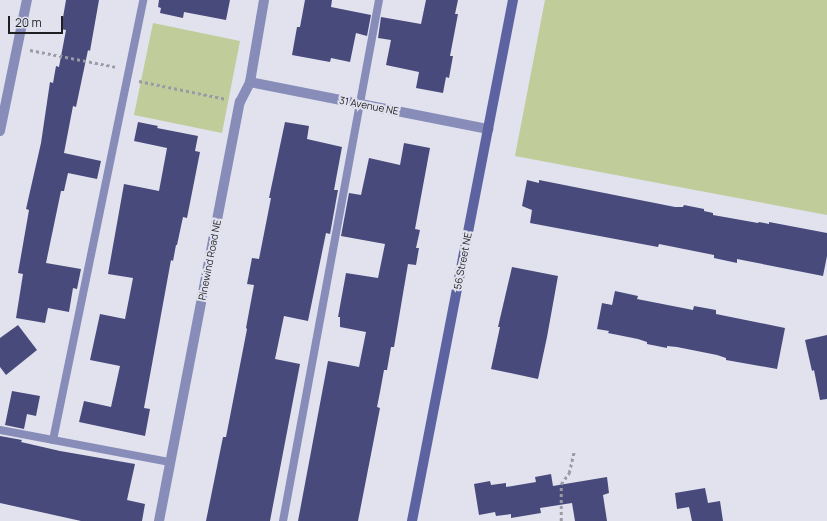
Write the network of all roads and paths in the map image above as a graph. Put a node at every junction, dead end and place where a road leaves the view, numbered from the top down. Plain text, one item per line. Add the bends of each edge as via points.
1 (27, 0) edge
2 (143, 0) edge
3 (264, 0) edge
4 (379, 0) edge
5 (513, 0) edge
6 (250, 82) junction
7 (359, 104) junction
8 (488, 129) junction
9 (0, 131) edge
10 (0, 430) edge
11 (53, 440) junction
12 (574, 451) dead end
13 (170, 462) junction
14 (159, 521) edge
15 (283, 521) edge
16 (412, 521) edge
17 (560, 521) edge

1 - 9 street
2 - 11 lane
3 - 6 street, Pinewind Road NE
4 - 7 lane
5 - 8 street, 56 Street NE
6 - 7 street, 31 Avenue NE
6 - 13 street, Pinewind Road NE via 240,102
7 - 8 street, 31 Avenue NE
7 - 15 lane
8 - 16 street, 56 Street NE
10 - 11 lane
11 - 13 lane
12 - 17 path via 569,473 561,484
13 - 14 street, Pinewind Road NE

